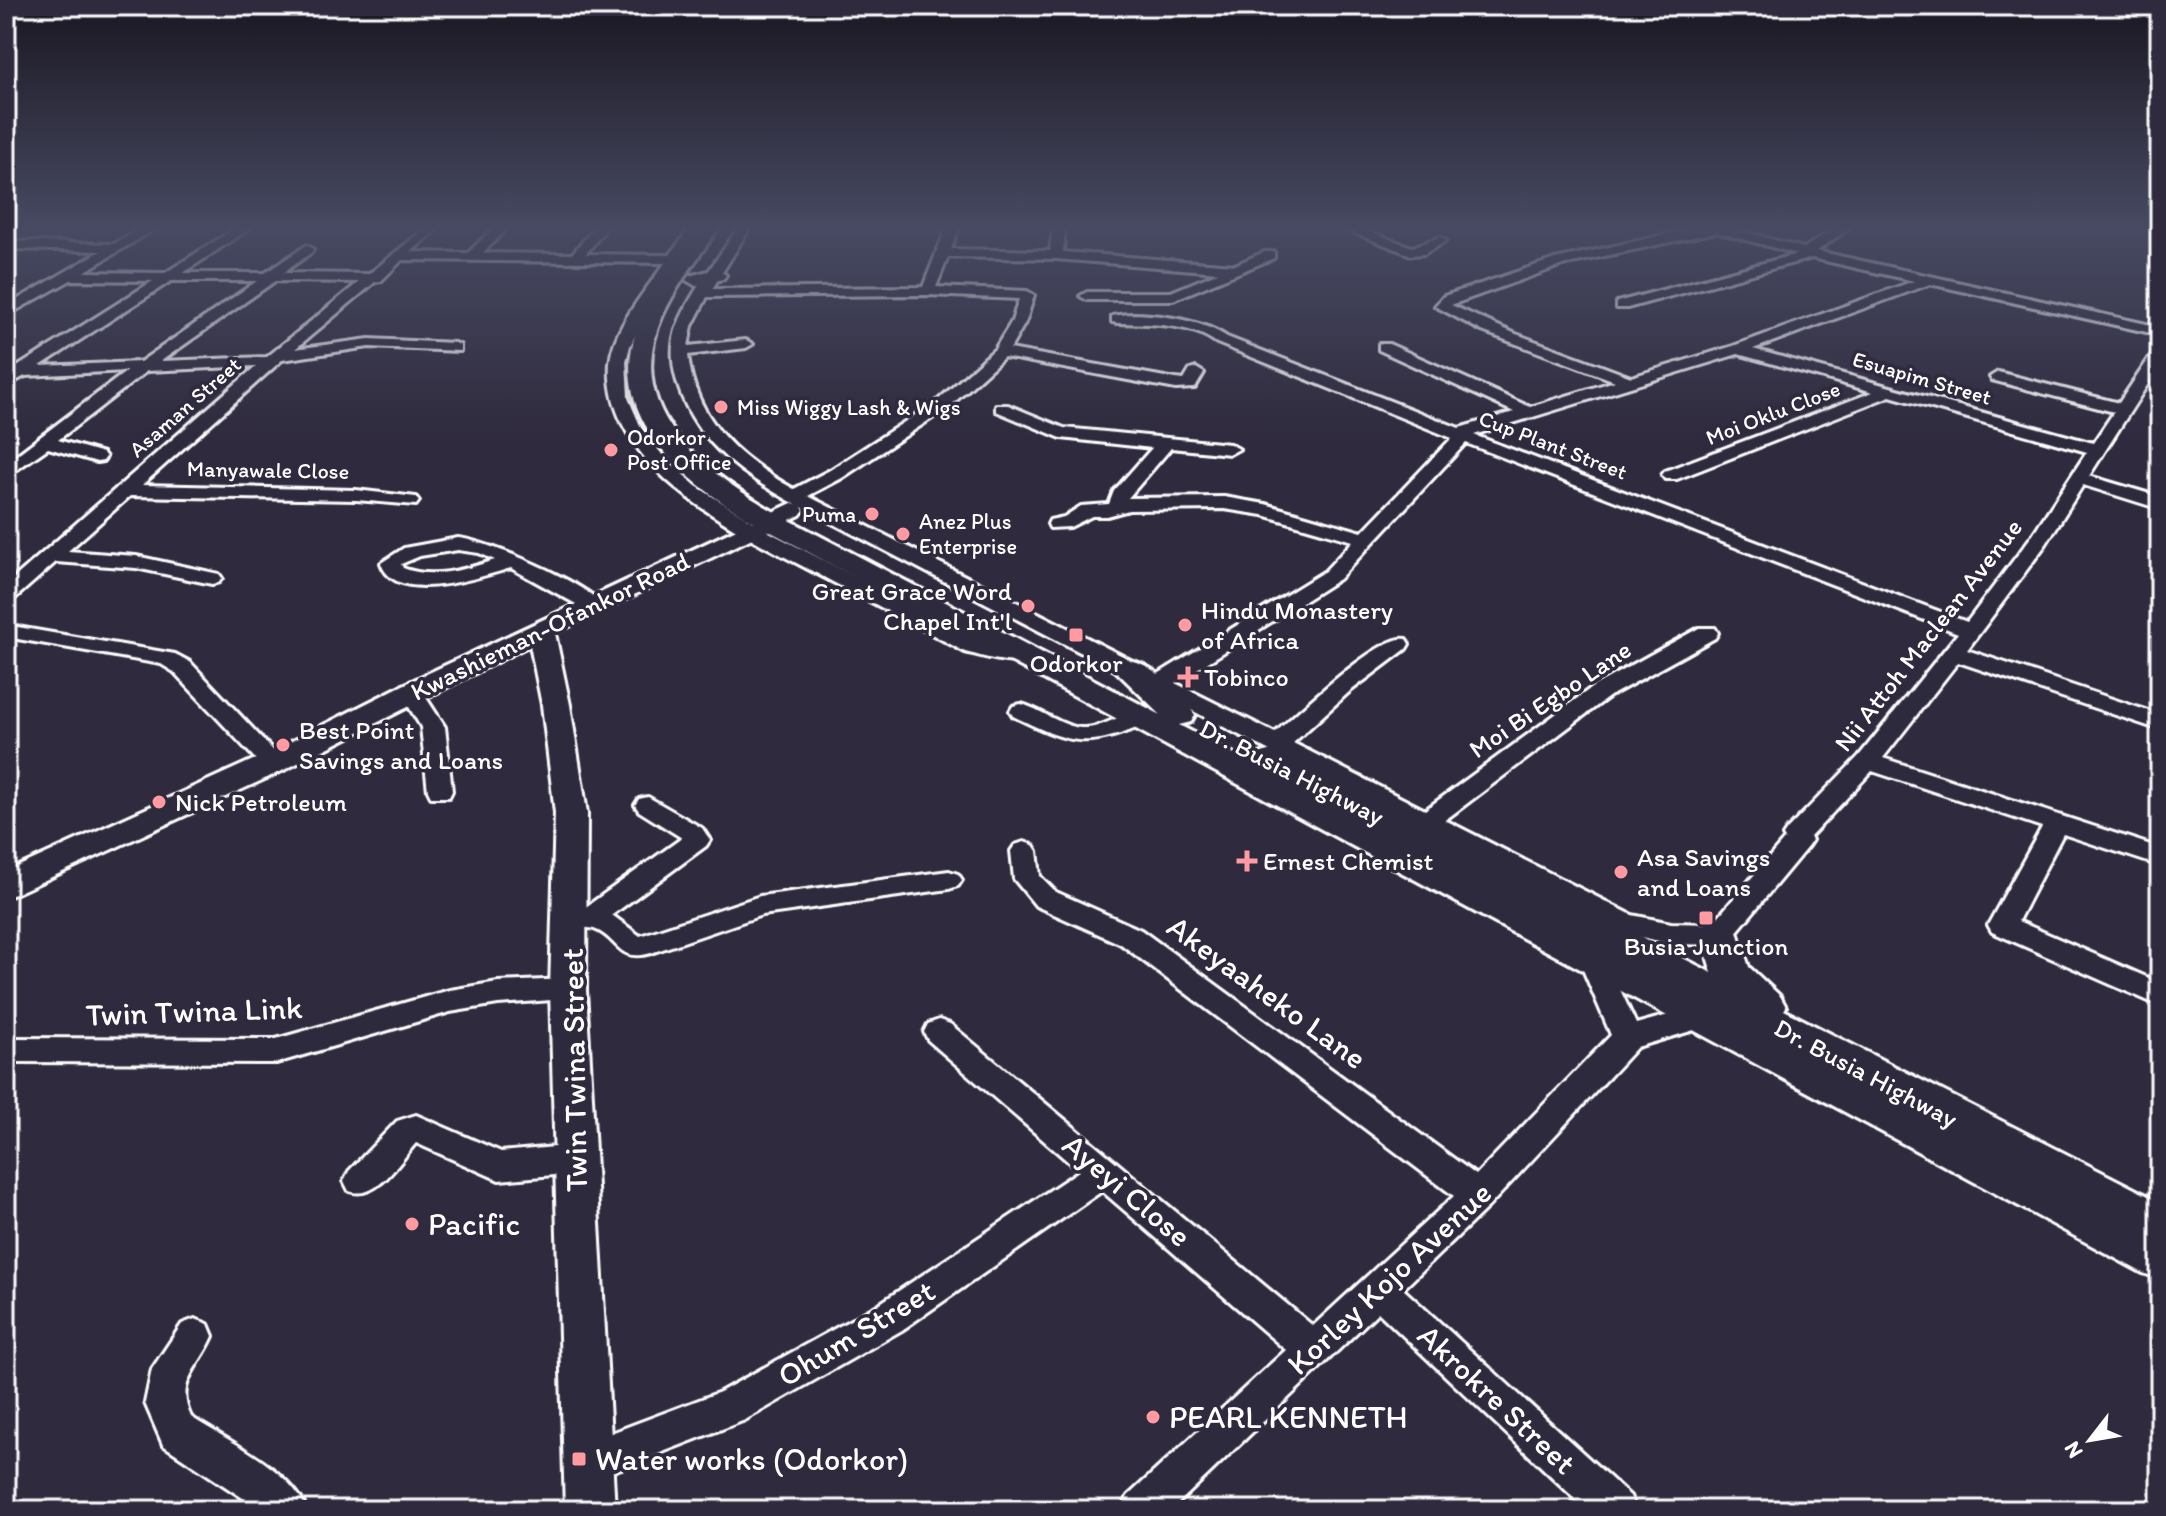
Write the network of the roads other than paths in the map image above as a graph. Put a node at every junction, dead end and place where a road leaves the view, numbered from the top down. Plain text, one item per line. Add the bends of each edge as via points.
1 (33, 297) edge
2 (136, 297) edge
3 (242, 297) edge
4 (352, 297) edge
5 (651, 297) edge
6 (666, 297) edge
7 (693, 297) edge
8 (699, 297) edge
9 (1026, 297) edge
10 (1184, 297) edge
11 (1456, 297) edge
12 (1652, 297) edge
13 (1883, 297) edge
14 (2005, 297) edge
15 (1622, 305) dead end
16 (6, 312) edge
17 (1117, 319) dead end
18 (2160, 331) edge
19 (1211, 332) junction
20 (746, 344) dead end
21 (1384, 347) dead end
22 (455, 348) dead end
23 (1738, 349) junction
24 (679, 352) junction
25 (1001, 352) junction
26 (2160, 353) edge
27 (275, 358) junction
28 (629, 361) junction
29 (145, 365) junction
30 (14, 371) edge
31 (1196, 373) dead end
32 (1998, 377) dead end
33 (2152, 378) edge
34 (6, 381) edge
35 (1628, 381) junction
36 (1890, 391) junction
37 (1002, 408) dead end
38 (2123, 409) junction
39 (1526, 411) junction
40 (1460, 435) junction
41 (45, 442) junction
42 (1161, 442) junction
43 (1230, 449) dead end
44 (2096, 449) junction
45 (97, 457) dead end
46 (6, 472) edge
47 (1671, 475) dead end
48 (2078, 478) junction
49 (125, 490) junction
50 (410, 501) dead end
51 (2160, 503) edge
52 (1117, 507) junction
53 (777, 514) junction
54 (730, 517) junction
55 (1057, 524) dead end
56 (1367, 539) junction
57 (724, 543) junction
58 (51, 556) junction
59 (515, 561) junction
60 (212, 578) dead end
61 (6, 596) edge
62 (594, 606) junction
63 (6, 631) edge
64 (1971, 631) junction
65 (541, 632) junction
66 (1707, 633) dead end
67 (1398, 644) dead end
68 (1954, 653) junction
69 (411, 692) junction
70 (1155, 695) junction
71 (1021, 711) dead end
72 (2158, 718) edge
73 (1277, 744) junction
74 (1868, 761) junction
75 (273, 763) junction
76 (440, 791) dead end
77 (648, 805) dead end
78 (1429, 820) junction
79 (2057, 822) junction
80 (1024, 851) dead end
81 (2160, 857) edge
82 (949, 880) dead end
83 (6, 886) edge
84 (582, 918) junction
85 (1720, 933) junction
86 (1593, 960) junction
87 (568, 990) junction
88 (2160, 995) edge
89 (1701, 1017) junction
90 (939, 1032) dead end
91 (1627, 1038) junction
92 (1805, 1042) junction
93 (6, 1050) edge
94 (576, 1159) junction
95 (1105, 1171) junction
96 (361, 1181) dead end
97 (1478, 1195) junction
98 (2160, 1226) edge
99 (2160, 1257) edge
100 (1378, 1289) junction
101 (195, 1336) dead end
102 (1314, 1350) junction
103 (588, 1461) junction
104 (287, 1510) edge
105 (590, 1510) edge
106 (1142, 1510) edge
107 (1616, 1510) edge

1 - 16 street
2 - 30 street
3 - 29 street
4 - 27 street, Asaman Street
5 - 28 street, Dr. Busia Highway via 620,349
6 - 28 highway, Dr. Busia Highway
7 - 53 highway, Dr. Busia Highway via 663,333 657,369 667,408 709,460
8 - 24 street, Dr. Busia Highway
9 - 25 street
10 - 19 street via 1200,310
11 - 35 street via 1442,306 1504,336
12 - 15 street
13 - 23 street
14 - 18 street
17 - 19 street, Cup Plant Street via 1158,320
19 - 40 street, Cup Plant Street
20 - 24 street
21 - 39 street
22 - 27 street via 369,343
23 - 35 street
23 - 36 street, Esuapim Street
24 - 53 street, Dr. Busia Highway via 686,390 709,435 742,465
25 - 31 street via 1176,384 1189,385
25 - 53 street via 943,404
26 - 33 street, Nii Attoh Maclean Avenue
27 - 29 street
27 - 49 street, Asaman Street
28 - 53 highway, Dr. Busia Highway via 655,422 673,449 698,474
28 - 54 street, Dr. Busia Highway via 617,384 638,438 665,468
29 - 30 street
29 - 41 street
30 - 34 street
32 - 38 street
33 - 38 street, Nii Attoh Maclean Avenue
35 - 39 street
36 - 44 street, Esuapim Street
36 - 47 street, Moi Oklu Close
37 - 42 street via 1061,433
38 - 44 street, Nii Attoh Maclean Avenue
39 - 40 street
40 - 56 street
40 - 64 street, Cup Plant Street
41 - 45 street
41 - 46 street
42 - 43 street
42 - 52 street via 1166,446 1120,495
44 - 48 street, Nii Attoh Maclean Avenue
48 - 51 street
48 - 64 street, Nii Attoh Maclean Avenue
49 - 50 street, Manyawale Close
49 - 58 street, Asaman Street
52 - 55 street via 1088,510
52 - 56 street via 1186,501 1232,504
53 - 54 street, Dr. Busia Highway
53 - 57 main road, Kwashieman-Ofankor Road
53 - 70 street, Dr. Busia Highway
53 - 70 highway, Dr. Busia Highway
53 - 70 highway, Dr. Busia Highway via 1023,654
54 - 57 main road via 733,531
56 - 70 street via 1332,575
57 - 62 main road, Kwashieman-Ofankor Road
58 - 60 street via 136,562
58 - 61 street, Asaman Street
59 - 59 street via 459,542 400,555 391,563 394,572 421,579
59 - 62 street
62 - 65 main road, Kwashieman-Ofankor Road
63 - 75 street via 167,659 182,667
64 - 68 street, Nii Attoh Maclean Avenue
65 - 69 main road, Kwashieman-Ofankor Road
65 - 84 main road, Twin Twina Street via 556,705
66 - 78 street, Moi Bi Egbo Lane via 1602,691
67 - 73 street
68 - 72 street
68 - 74 street, Nii Attoh Maclean Avenue
69 - 75 main road, Kwashieman-Ofankor Road
69 - 76 street via 433,727
70 - 71 street via 1102,735 1087,738
70 - 73 street
70 - 86 highway, Dr. Busia Highway
70 - 92 highway, Dr. Busia Highway
73 - 78 street
74 - 79 street
74 - 85 street, Nii Attoh Maclean Avenue via 1796,836 1799,840
75 - 83 main road, Kwashieman-Ofankor Road
77 - 84 street via 697,840
78 - 85 street via 1622,922 1666,934
79 - 81 street
79 - 88 street via 2002,925
80 - 97 street, Akeyaaheko Lane via 1027,879 1046,899 1131,937
82 - 84 street via 760,906 641,946 633,946 613,926
84 - 87 main road, Twin Twina Street
85 - 92 highway via 1726,966 1736,981
86 - 89 highway, Dr. Busia Highway
86 - 91 street
87 - 93 street, Twin Twina Link via 473,997 276,1051
87 - 94 main road, Twin Twina Street
89 - 91 street
89 - 99 highway, Dr. Busia Highway
90 - 95 street, Ayeyi Close
91 - 97 street, Korley Kojo Avenue
92 - 98 highway, Dr. Busia Highway
94 - 96 street via 499,1166 416,1128 408,1130
94 - 103 main road, Twin Twina Street
95 - 102 street, Ayeyi Close
95 - 103 street, Ohum Street via 889,1318 731,1407
97 - 100 street, Korley Kojo Avenue
100 - 102 street, Korley Kojo Avenue
100 - 107 street, Akrokre Street
101 - 104 street via 171,1369 164,1403 177,1431 274,1494
102 - 106 street, Korley Kojo Avenue
103 - 105 main road, Twin Twina Street

